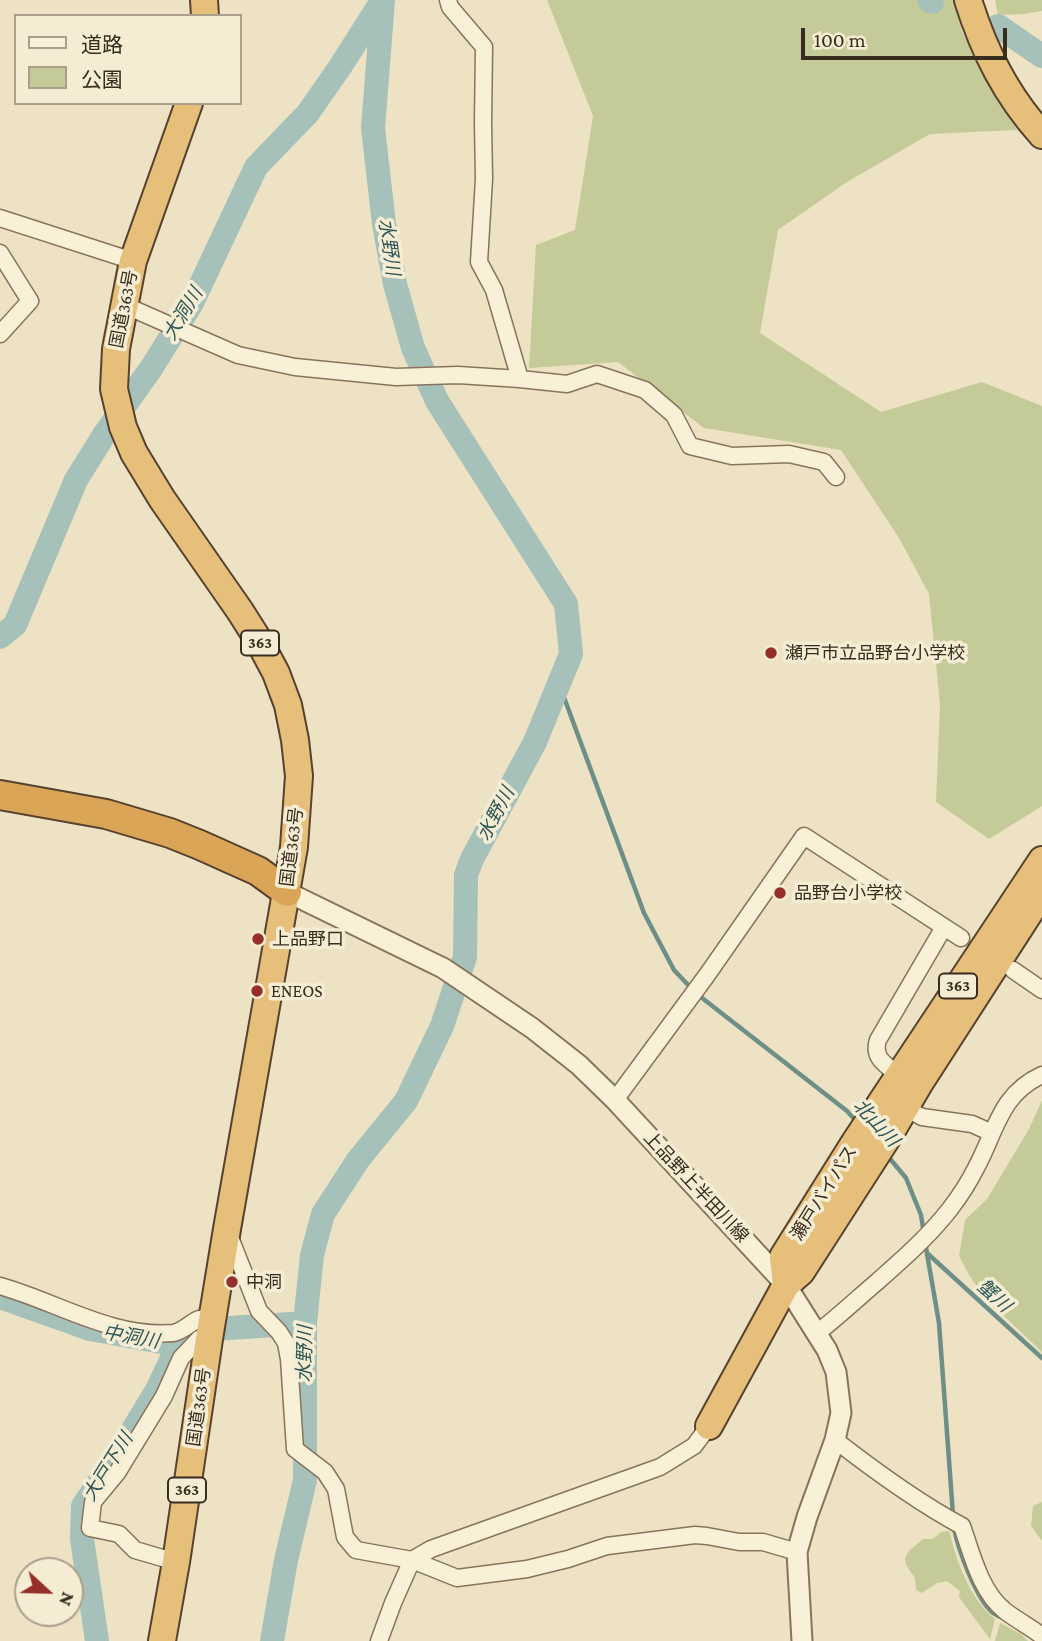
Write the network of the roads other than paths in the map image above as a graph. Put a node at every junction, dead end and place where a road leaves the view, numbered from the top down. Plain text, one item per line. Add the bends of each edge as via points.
1 (448, 0) edge
2 (968, 0) edge
3 (188, 105) edge
4 (1042, 135) edge
5 (0, 218) edge
6 (0, 253) edge
7 (133, 261) junction
8 (124, 305) junction
9 (0, 334) edge
10 (520, 379) junction
11 (836, 477) dead end
12 (0, 794) edge
13 (0, 812) edge
14 (1042, 860) edge
15 (287, 892) junction
16 (1042, 893) edge
17 (944, 927) junction
18 (961, 938) dead end
19 (1013, 970) dead end
20 (1042, 990) edge
21 (1042, 1074) edge
22 (899, 1075) junction
23 (615, 1100) junction
24 (905, 1108) junction
25 (883, 1122) junction
26 (992, 1133) junction
27 (227, 1229) junction
28 (786, 1285) junction
29 (0, 1286) edge
30 (211, 1328) junction
31 (817, 1333) junction
32 (709, 1426) joint
33 (835, 1440) junction
34 (797, 1552) junction
35 (412, 1560) junction
36 (176, 1562) junction
37 (1042, 1636) edge
38 (162, 1641) edge
39 (379, 1641) edge
40 (802, 1641) edge

1 - 10 street via 484,47 479,262 494,290
2 - 4 highway via 1003,83
3 - 7 highway, 国道363号 / 363
5 - 7 street
6 - 9 street via 30,301
7 - 8 highway, 国道363号 / 363
8 - 10 street via 238,355 295,367 396,377
8 - 15 highway, 国道363号 / 363 via 114,389 123,427 162,499 259,641 288,705 299,776
10 - 11 street via 567,384 597,374 645,390 674,415 690,446 732,456 789,454 824,462
12 - 15 highway via 106,814 170,833 258,871
13 - 15 highway via 137,841 254,885
14 - 22 highway, 瀬戸バイパス / 363
15 - 23 street, 上品野上半田川線 via 443,968 532,1028
15 - 27 highway, 国道363号 / 363
16 - 24 highway, 瀬戸バイパス / 363
17 - 18 street
17 - 22 street via 878,1040 877,1056
17 - 23 street via 804,836
19 - 20 street
21 - 26 street via 1018,1089
22 - 25 highway, 瀬戸バイパス / 363
23 - 28 street, 上品野上半田川線
24 - 25 highway, 瀬戸バイパス / 363
24 - 26 street via 922,1117 972,1124
25 - 28 highway, 瀬戸バイパス / 363 via 872,1163 802,1272
25 - 28 highway, 瀬戸バイパス / 363 via 855,1142 783,1258
26 - 31 street via 976,1168 936,1226
27 - 30 highway, 国道363号 / 363
27 - 35 street via 258,1311 286,1343 295,1449 325,1472 336,1489 345,1537 356,1550
28 - 31 street, 上品野上半田川線
28 - 32 highway, 瀬戸バイパス / 363
29 - 30 street via 81,1317 139,1332 176,1333 199,1318
30 - 36 highway, 国道363号 / 363
30 - 36 street via 181,1358 164,1396 117,1473 93,1502 90,1528 119,1534 135,1550
31 - 33 street, 上品野上半田川線 via 838,1381 841,1413
32 - 35 street via 694,1446 660,1467 431,1549
33 - 34 street, 上品野上半田川線
33 - 37 street via 962,1526 993,1599
34 - 35 street via 763,1542 695,1535 607,1546 527,1569 457,1577
34 - 40 street, 上品野上半田川線
35 - 39 street
36 - 38 highway, 国道363号 / 363

